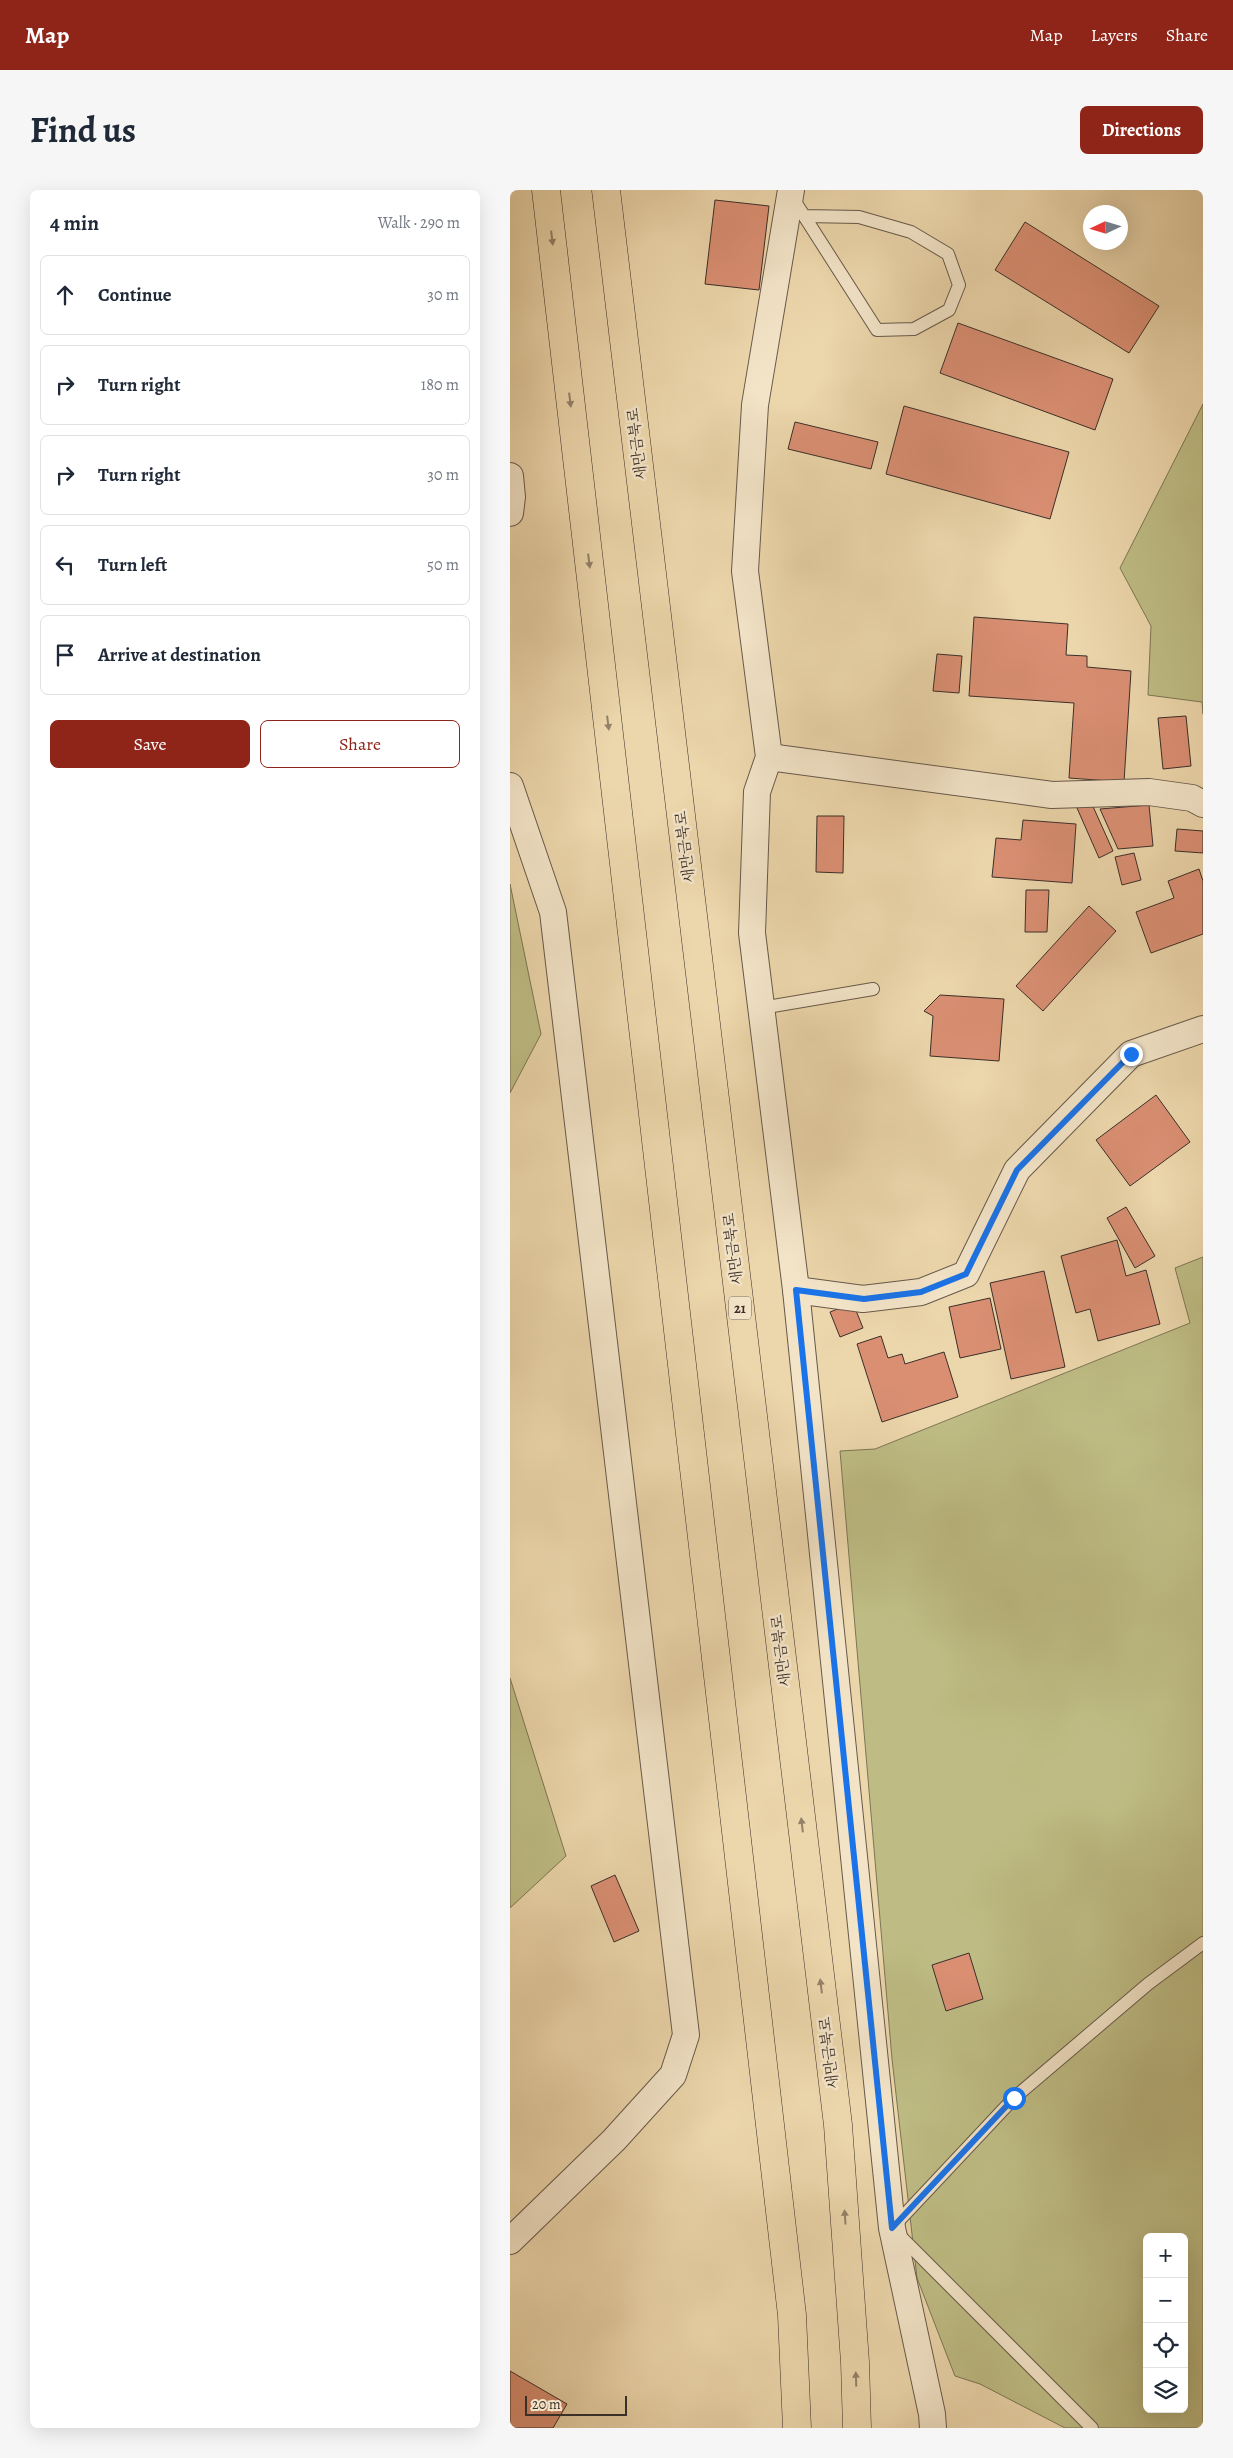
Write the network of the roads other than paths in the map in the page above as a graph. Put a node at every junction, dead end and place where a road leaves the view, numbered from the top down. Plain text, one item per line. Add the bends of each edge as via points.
1 (546, 190) edge
2 (606, 190) edge
3 (786, 191) edge
4 (805, 216) junction
5 (769, 757) junction
6 (510, 786) edge
7 (1203, 804) edge
8 (873, 989) dead end
9 (761, 1008) junction
10 (1203, 1029) edge
11 (796, 1290) junction
12 (1203, 1942) edge
13 (892, 2228) junction
14 (510, 2241) edge
15 (797, 2428) edge
16 (857, 2428) edge
17 (933, 2428) edge
18 (1092, 2428) edge

1 -> 15 highway via 792,2315
16 -> 2 highway, 새만금북로 / 21 via 838,2125
3 - 4 lane
3 - 5 street via 755,405 745,570
4 - 4 lane via 877,330 914,329 949,310 959,285 948,254 910,232 859,217
5 - 7 street via 1052,795 1150,792 1192,798
5 - 9 street via 757,792 752,933
6 - 14 street via 553,912 686,2035 673,2075 614,2140
8 - 9 lane
9 - 11 street
10 - 11 street via 1131,1054 1017,1170 966,1274 921,1292 864,1299
11 - 13 street
12 - 13 lane via 1148,1984 1014,2098
13 - 17 street
13 - 18 lane

